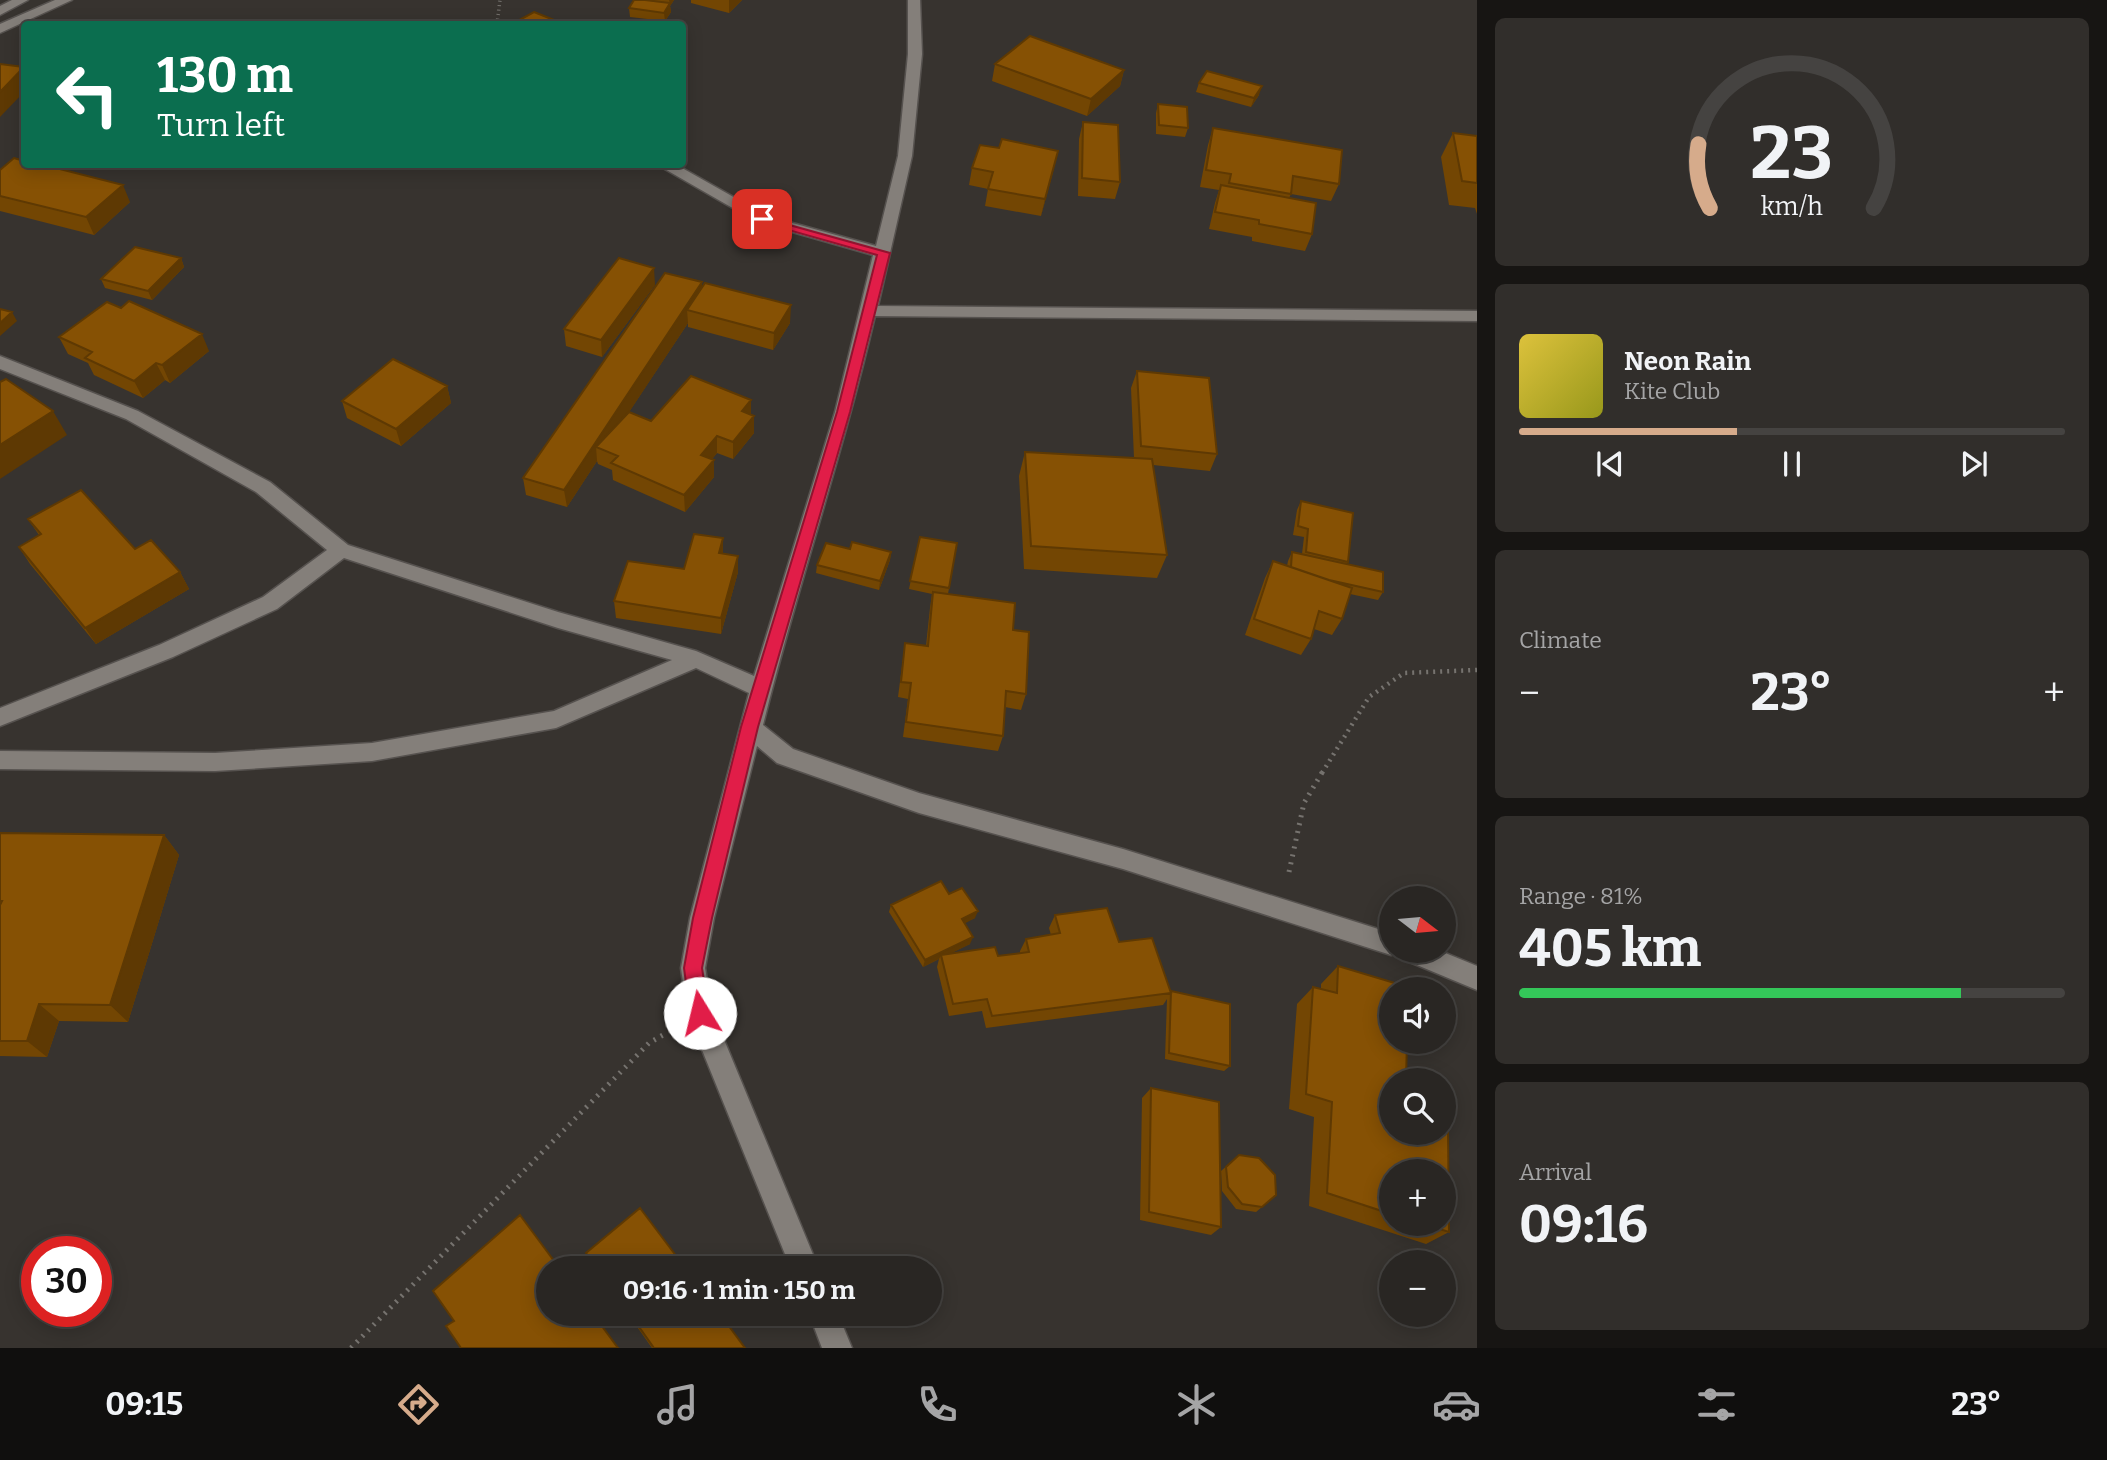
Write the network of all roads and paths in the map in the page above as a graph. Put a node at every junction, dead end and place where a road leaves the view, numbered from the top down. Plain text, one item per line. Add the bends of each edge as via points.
1 (22, 0) edge
2 (66, 0) edge
3 (500, 0) edge
4 (914, 0) edge
5 (0, 11) edge
6 (498, 21) edge
7 (0, 29) edge
8 (0, 37) edge
9 (21, 37) edge
10 (670, 168) edge
11 (884, 253) junction
12 (867, 311) junction
13 (1477, 316) edge
14 (0, 362) edge
15 (341, 550) junction
16 (696, 659) junction
17 (1477, 670) edge
18 (762, 689) junction
19 (0, 717) edge
20 (750, 727) junction
21 (0, 760) edge
22 (1281, 907) junction
23 (1379, 940) edge
24 (1441, 963) edge
25 (1477, 978) edge
26 (700, 1013) junction
27 (800, 1256) edge
28 (828, 1326) edge
29 (351, 1348) edge
30 (837, 1348) edge

1 - 5 street
2 - 7 street
3 - 6 path
4 - 11 street via 915,54 905,156
8 - 9 street
10 - 11 street via 762,219
11 - 12 street
12 - 13 street
12 - 18 street via 844,412 779,619
14 - 15 street via 132,415 263,487
15 - 16 street
15 - 19 street via 270,603 166,651
16 - 18 street
16 - 21 street via 556,719 372,752 215,762
17 - 22 path via 1404,673 1368,697 1304,803
18 - 20 street
20 - 22 street via 785,756 919,803
20 - 26 street via 693,968
22 - 23 street
24 - 25 street
26 - 27 street
26 - 29 path via 649,1043
28 - 30 street

